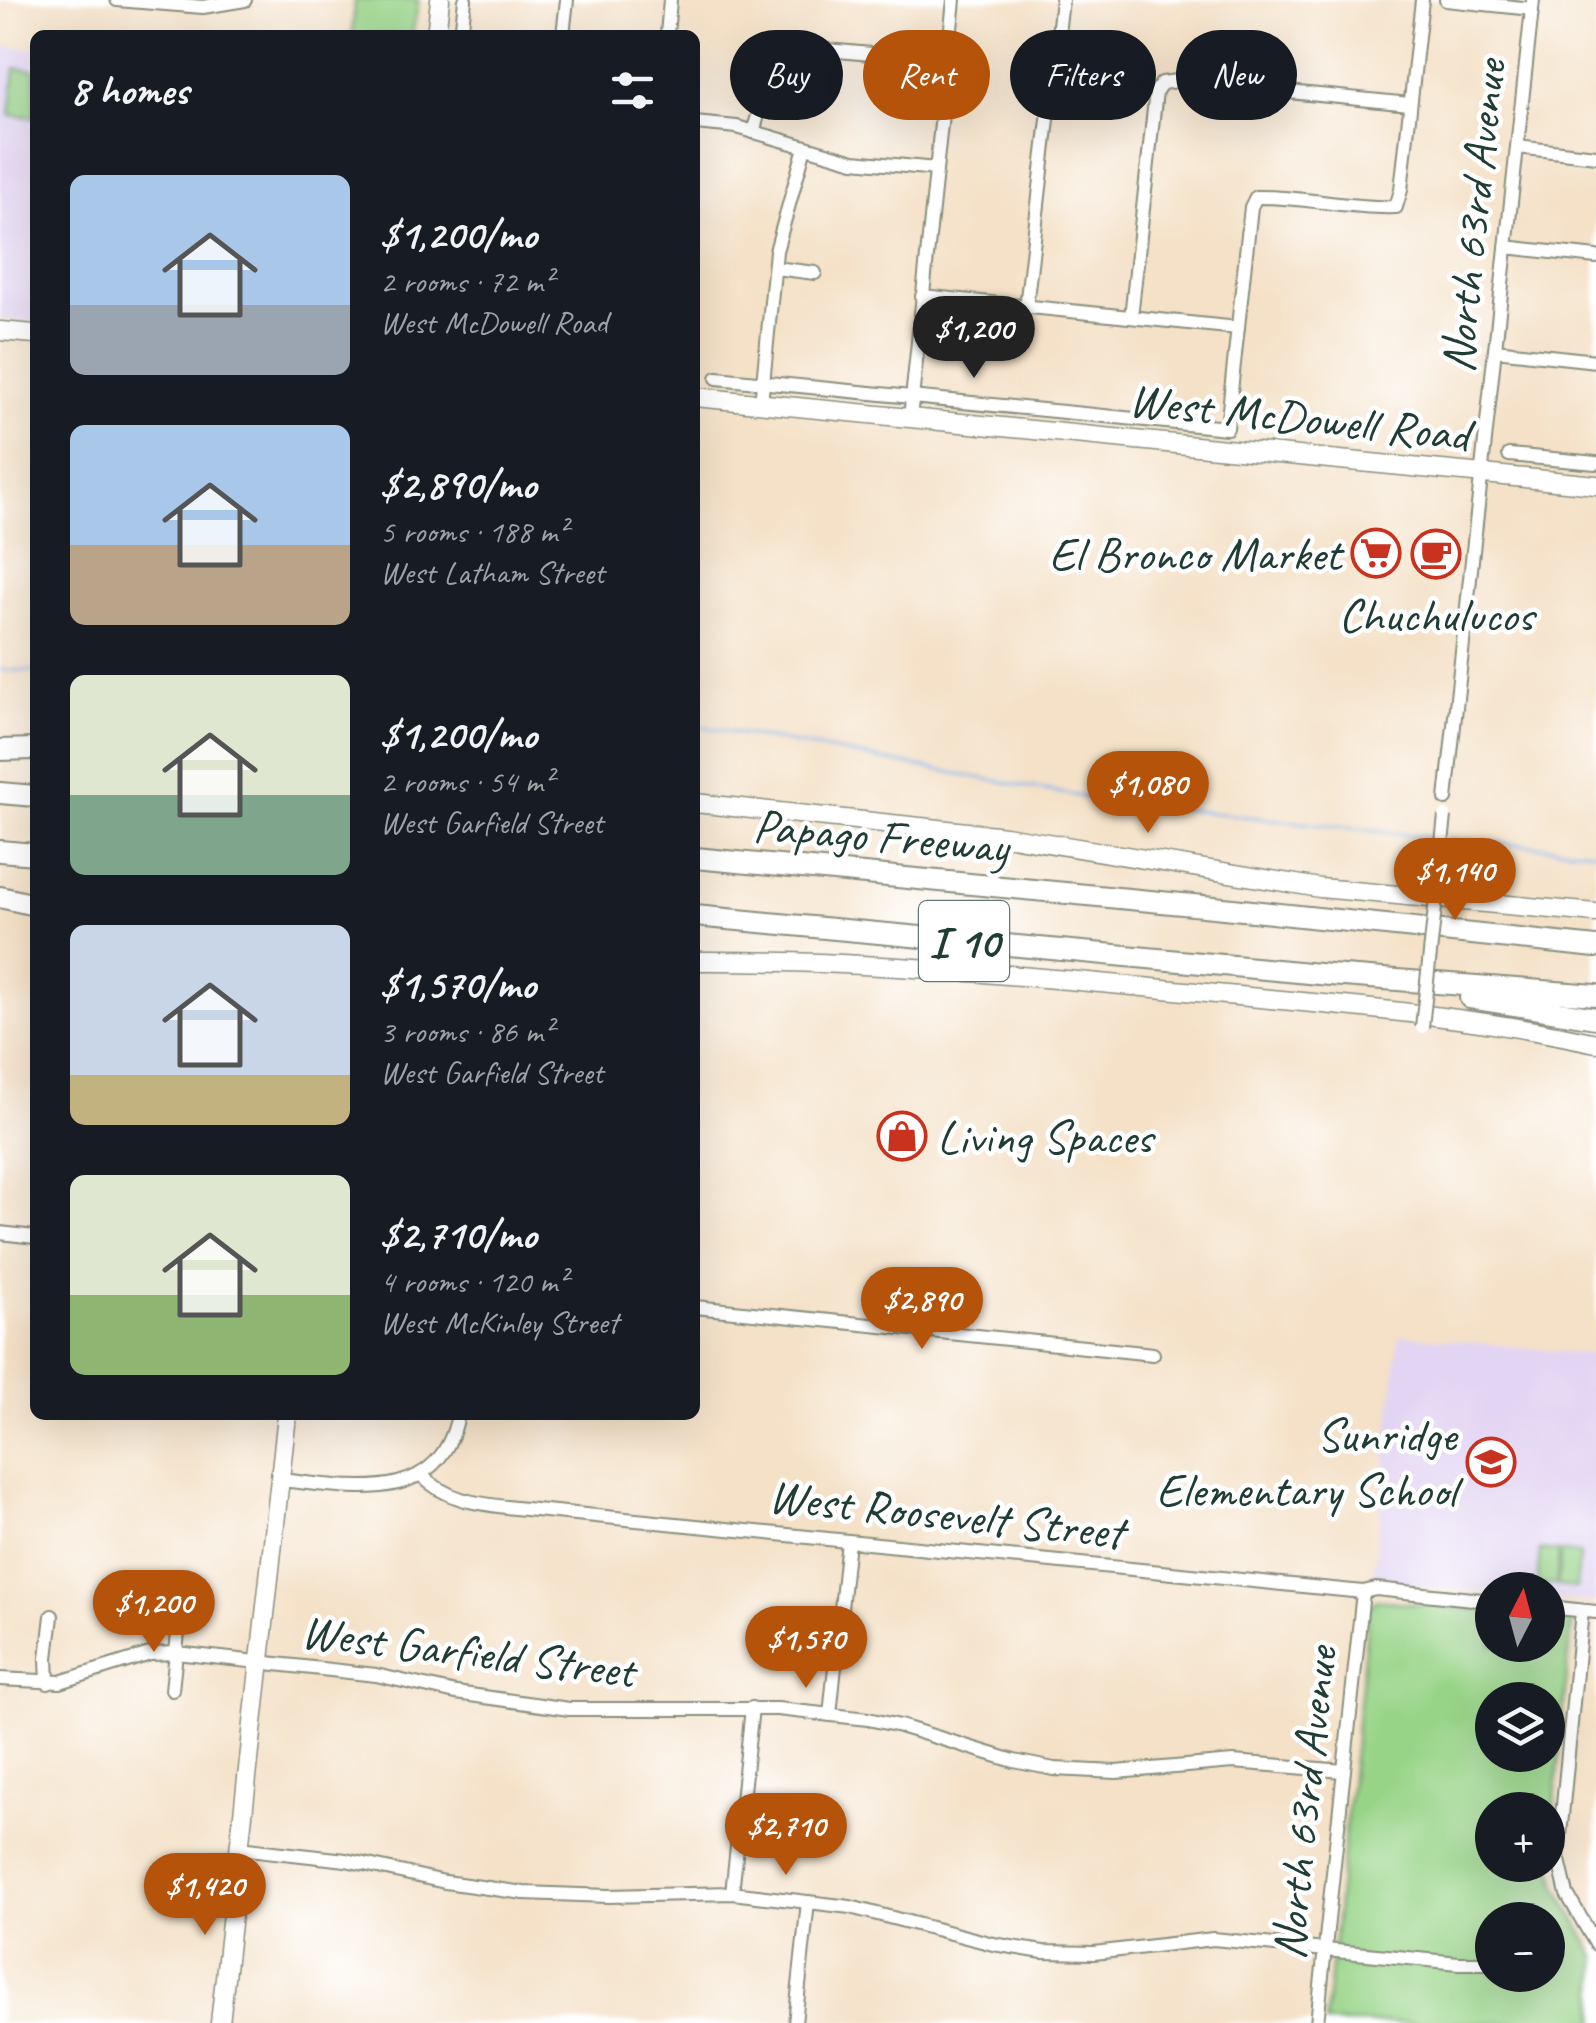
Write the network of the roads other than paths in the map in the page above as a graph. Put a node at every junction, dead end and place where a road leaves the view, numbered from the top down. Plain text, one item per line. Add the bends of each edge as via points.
1 (117, 0) edge
2 (244, 0) edge
3 (440, 0) edge
4 (465, 0) edge
5 (567, 0) edge
6 (670, 0) edge
7 (954, 0) edge
8 (1062, 0) edge
9 (1422, 0) edge
10 (1446, 0) edge
11 (132, 1) edge
12 (1532, 5) edge
13 (437, 30) edge
14 (462, 30) edge
15 (564, 30) edge
16 (667, 30) edge
17 (951, 30) edge
18 (863, 53) edge
19 (1410, 104) junction
20 (941, 120) edge
21 (700, 123) edge
22 (754, 132) junction
23 (806, 147) junction
24 (1517, 147) junction
25 (1596, 156) edge
26 (936, 169) junction
27 (1506, 246) junction
28 (1596, 257) edge
29 (774, 268) junction
30 (814, 272) dead end
31 (922, 296) junction
32 (1026, 307) junction
33 (1132, 317) junction
34 (1238, 328) junction
35 (0, 331) edge
36 (30, 334) edge
37 (1495, 350) junction
38 (1596, 360) edge
39 (717, 378) dead end
40 (763, 383) junction
41 (912, 396) junction
42 (700, 398) edge
43 (761, 404) junction
44 (910, 418) junction
45 (1509, 455) dead end
46 (1596, 463) edge
47 (1482, 474) junction
48 (1596, 485) edge
49 (30, 749) edge
50 (0, 750) edge
51 (0, 793) edge
52 (30, 796) edge
53 (1446, 798) dead end
54 (700, 804) edge
55 (1445, 816) dead end
56 (0, 850) edge
57 (30, 853) edge
58 (700, 858) edge
59 (0, 897) edge
60 (30, 904) edge
61 (1596, 913) edge
62 (700, 916) edge
63 (1596, 934) edge
64 (1536, 941) junction
65 (1596, 947) edge
66 (700, 962) edge
67 (1330, 975) junction
68 (1596, 995) edge
69 (1596, 1018) edge
70 (1422, 1026) dead end
71 (1596, 1043) edge
72 (0, 1233) edge
73 (30, 1236) edge
74 (700, 1308) edge
75 (1153, 1354) dead end
76 (286, 1420) edge
77 (456, 1420) edge
78 (424, 1471) junction
79 (280, 1480) junction
80 (848, 1541) junction
81 (1362, 1592) junction
82 (1475, 1599) edge
83 (1589, 1611) edge
84 (52, 1616) dead end
85 (179, 1624) dead end
86 (176, 1653) junction
87 (260, 1662) junction
88 (0, 1679) edge
89 (48, 1683) junction
90 (172, 1690) dead end
91 (752, 1708) junction
92 (830, 1715) junction
93 (1344, 1771) junction
94 (239, 1848) junction
95 (732, 1893) junction
96 (808, 1902) junction
97 (1590, 1920) edge
98 (1596, 1944) edge
99 (1325, 1950) junction
100 (1475, 1963) edge
101 (220, 2023) edge
102 (795, 2023) edge
103 (1318, 2023) edge

1 - 11 street
2 - 11 street via 203,6
3 - 13 main road
4 - 14 street
5 - 15 street
6 - 16 street
7 - 17 street
8 - 32 street
9 - 19 street
10 - 12 street
12 - 24 street, North 63rd Avenue
18 - 22 street via 783,46
19 - 33 street via 1162,83
19 - 34 street via 1396,206 1256,197
20 - 26 street
21 - 22 street
22 - 23 street
23 - 26 street via 854,161
23 - 29 street
24 - 25 street
24 - 27 street, North 63rd Avenue
26 - 31 street
27 - 28 street
27 - 37 street, North 63rd Avenue
29 - 30 street
29 - 40 street
31 - 32 street
31 - 41 street
32 - 33 street
33 - 34 street
34 - 41 street, West McDowell Road via 1228,428
35 - 36 main road
37 - 38 street
37 - 47 street, North 63rd Avenue
39 - 40 street, West McDowell Road
40 - 41 street, West McDowell Road
40 - 43 street
41 - 44 street
42 - 43 main road, West McDowell Road
43 - 44 main road, West McDowell Road
44 - 47 main road, West McDowell Road
45 - 46 street, West McDowell Road
47 - 48 main road, West McDowell Road
47 - 53 street, North 63rd Avenue
49 - 50 highway
51 - 52 highway
54 - 61 main road via 1005,836 1320,888
55 - 70 street, bridge
56 - 57 highway
58 - 64 highway, Papago Freeway / I 10
59 - 60 highway
62 - 67 highway, Papago Freeway / I 10
63 - 64 highway
64 - 65 highway, Papago Freeway / I 10
66 - 71 main road via 855,962 1066,980 1438,1015
67 - 68 highway, Papago Freeway / I 10
67 - 69 highway
72 - 73 street
74 - 75 street
76 - 79 main road
77 - 78 street via 446,1450
78 - 79 street via 373,1489
78 - 80 street, West Roosevelt Street via 440,1492 515,1508
79 - 87 main road
80 - 81 street, West Roosevelt Street
80 - 92 street
81 - 82 street, West Roosevelt Street
81 - 93 street, North 63rd Avenue
83 - 97 street via 1558,1845 1564,1886
84 - 89 street
85 - 86 street
86 - 87 street, West Garfield Street
86 - 89 street, West Garfield Street
86 - 90 street
87 - 91 street, West Garfield Street via 376,1674 557,1708
87 - 94 main road
88 - 89 street, West Garfield Street
91 - 92 street, West Garfield Street
91 - 95 street
92 - 93 street, West Garfield Street via 882,1722 1054,1768 1116,1772 1233,1762
93 - 99 street, North 63rd Avenue
94 - 95 street via 536,1894
94 - 101 main road
95 - 96 street
96 - 99 street via 1043,1952 1213,1939
96 - 102 street
97 - 98 street
99 - 100 street
99 - 103 street, North 63rd Avenue

